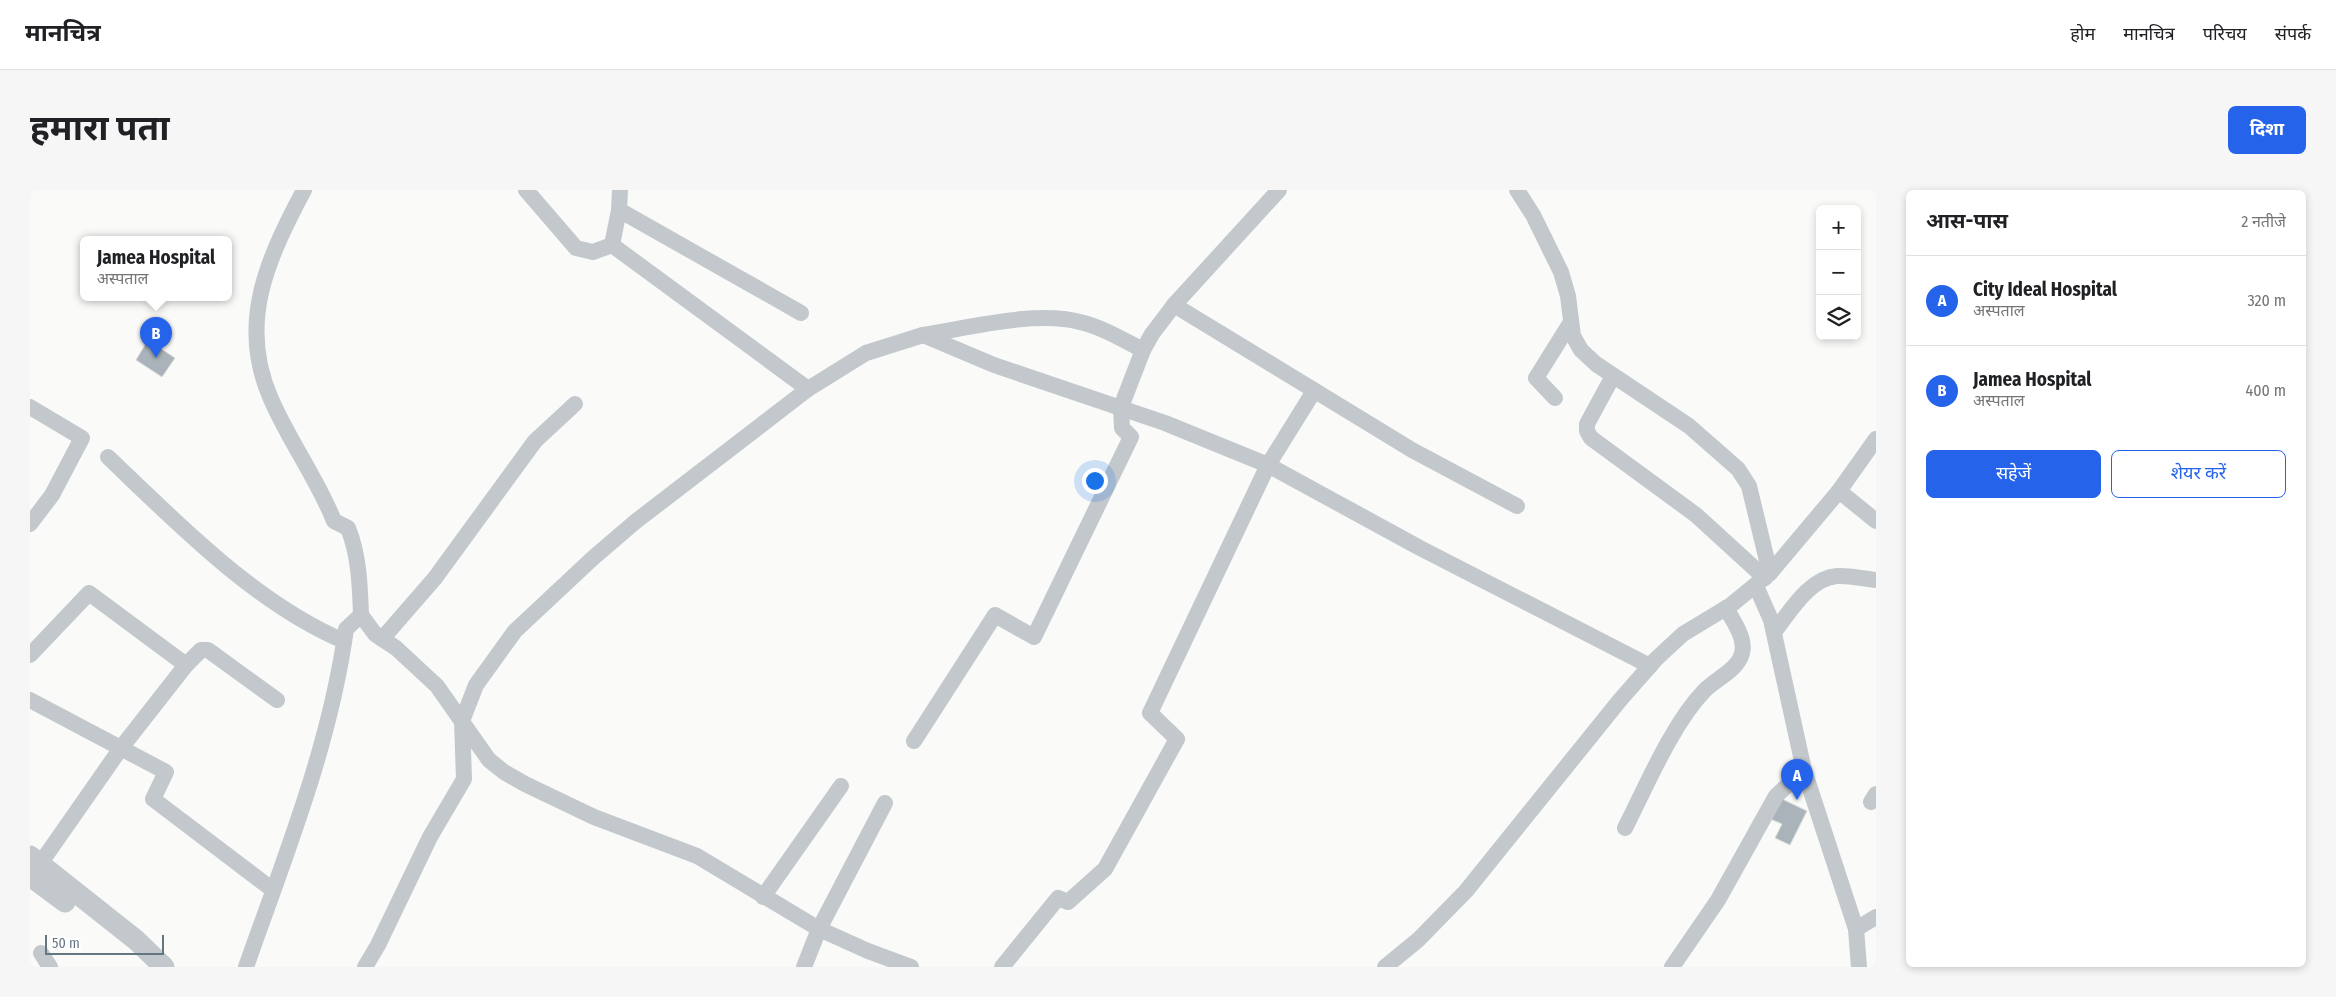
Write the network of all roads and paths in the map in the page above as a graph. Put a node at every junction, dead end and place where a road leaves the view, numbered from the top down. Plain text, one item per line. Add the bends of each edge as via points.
1 (304, 190) edge
2 (526, 190) edge
3 (620, 190) edge
4 (1517, 190) edge
5 (1275, 191) edge
6 (619, 210) junction
7 (612, 245) junction
8 (1174, 305) junction
9 (801, 313) dead end
10 (1571, 322) junction
11 (923, 335) junction
12 (1143, 350) junction
13 (1614, 376) junction
14 (808, 389) junction
15 (1314, 391) junction
16 (1555, 398) dead end
17 (575, 404) dead end
18 (30, 407) edge
19 (1121, 407) junction
20 (1876, 439) edge
21 (108, 457) dead end
22 (1268, 465) junction
23 (1840, 491) junction
24 (1517, 506) dead end
25 (1876, 521) edge
26 (30, 524) edge
27 (1764, 579) junction
28 (1876, 580) edge
29 (1726, 608) junction
30 (362, 615) junction
31 (1774, 632) junction
32 (382, 639) junction
33 (344, 641) junction
34 (30, 655) edge
35 (186, 665) junction
36 (1650, 666) junction
37 (30, 700) edge
38 (277, 700) dead end
39 (462, 721) junction
40 (914, 741) dead end
41 (121, 748) junction
42 (1804, 770) junction
43 (841, 786) dead end
44 (884, 803) dead end
45 (1625, 828) dead end
46 (33, 865) edge
47 (273, 890) junction
48 (764, 897) junction
49 (1876, 917) edge
50 (818, 929) junction
51 (1856, 929) junction
52 (157, 966) edge
53 (246, 967) edge
54 (365, 967) edge
55 (804, 967) edge
56 (910, 967) edge
57 (1002, 967) edge
58 (1385, 967) edge
59 (1672, 967) edge
60 (1859, 967) edge

1 - 30 street via 280,234 264,281 256,312 255,343 260,371 271,401 322,491 334,521 348,528 350,533 359,577
2 - 7 street via 576,248 593,252
3 - 6 street
4 - 10 street via 1561,272
5 - 8 street
6 - 7 street
6 - 9 street
7 - 14 street
8 - 12 street
8 - 15 street
10 - 13 street via 1573,336 1581,350
10 - 16 street via 1536,378
11 - 12 street via 1018,320 1060,318 1101,329
11 - 14 street via 866,353
11 - 19 street via 994,365
12 - 19 street
13 - 27 street via 1690,426 1738,469 1749,486
13 - 27 street via 1587,424 1591,438 1696,516
14 - 39 street via 635,522 548,599 496,655 476,685
15 - 22 street
15 - 24 street via 1412,450
17 - 32 street via 535,441 435,578
18 - 26 street via 82,438 52,495
19 - 22 street
19 - 40 street via 1122,428 1131,437 1034,637 996,614
20 - 23 street
21 - 33 street via 160,507 263,594 302,620
22 - 36 street via 1420,548
22 - 57 street via 1150,713 1177,739 1105,869 1068,902 1058,898
23 - 25 street
23 - 27 street
27 - 29 street
27 - 31 street
28 - 31 street via 1838,576 1818,582
29 - 36 street via 1683,634
29 - 45 street via 1742,638 1738,664 1715,681 1690,707
30 - 32 street
30 - 33 street via 346,629
31 - 42 street
32 - 39 street via 420,668
33 - 47 street via 310,789
34 - 35 street via 89,593
35 - 38 street via 206,649
35 - 41 street
36 - 58 street via 1466,891 1418,940
37 - 41 street
39 - 48 street via 489,760 525,784 594,817 697,856
39 - 54 street via 464,779 430,837
41 - 46 street
41 - 47 street via 166,772 153,799
42 - 51 street
42 - 59 street via 1776,796 1718,900
43 - 48 street
44 - 50 street
46 - 52 street
47 - 53 street
48 - 50 street
49 - 51 street
50 - 55 street
50 - 56 street
51 - 60 street

